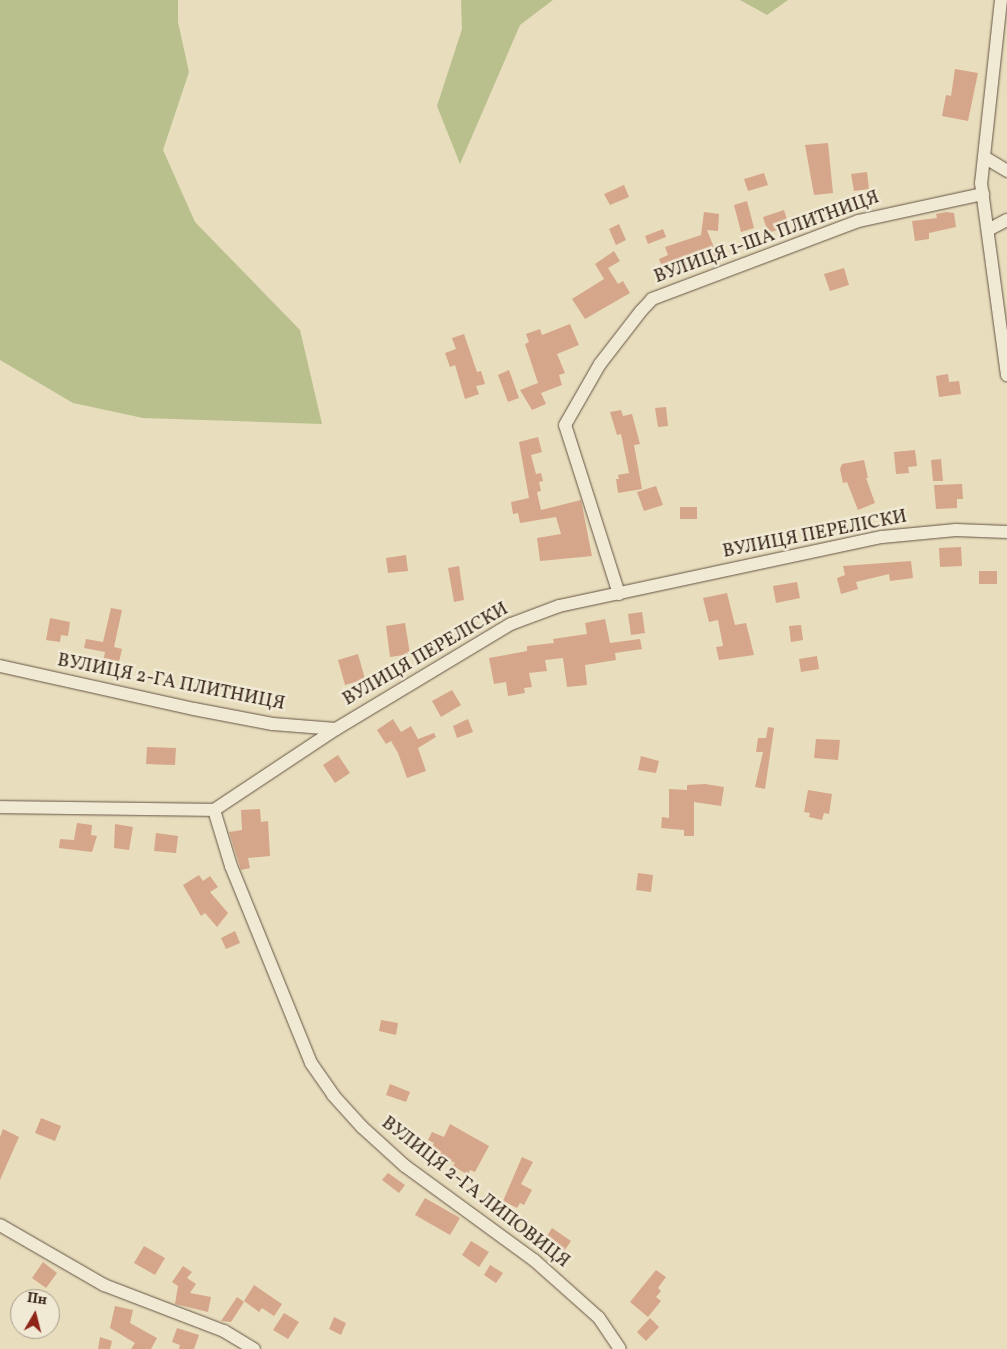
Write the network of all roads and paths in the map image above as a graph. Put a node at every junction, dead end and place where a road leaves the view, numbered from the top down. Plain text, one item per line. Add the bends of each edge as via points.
1 (1001, 0) edge
2 (984, 157) junction
3 (1007, 171) edge
4 (983, 194) junction
5 (1007, 220) edge
6 (988, 230) junction
7 (1007, 375) edge
8 (1007, 532) edge
9 (620, 594) junction
10 (0, 666) edge
11 (336, 729) junction
12 (0, 807) edge
13 (214, 810) junction
14 (0, 1225) edge
15 (254, 1349) edge
16 (620, 1349) edge

1 - 2 street
2 - 3 street
2 - 4 street
4 - 6 street
4 - 9 street, ВУЛИЦЯ 1-ША ПЛИТНИЦЯ via 858,221 652,299 641,311 600,364 565,425
5 - 6 street
6 - 7 street
8 - 9 street, ВУЛИЦЯ ПЕРЕЛІСКИ via 956,530 882,537
9 - 11 street, ВУЛИЦЯ ПЕРЕЛІСКИ via 559,606 511,624
10 - 11 street, ВУЛИЦЯ 2-ГА ПЛИТНИЦЯ via 273,724
11 - 13 street, ВУЛИЦЯ ПЕРЕЛІСКИ
12 - 13 street
13 - 16 street, ВУЛИЦЯ 2-ГА ЛИПОВИЦЯ via 230,866 308,1055 333,1095 405,1166 534,1260 599,1318
14 - 15 street via 104,1286 224,1331

